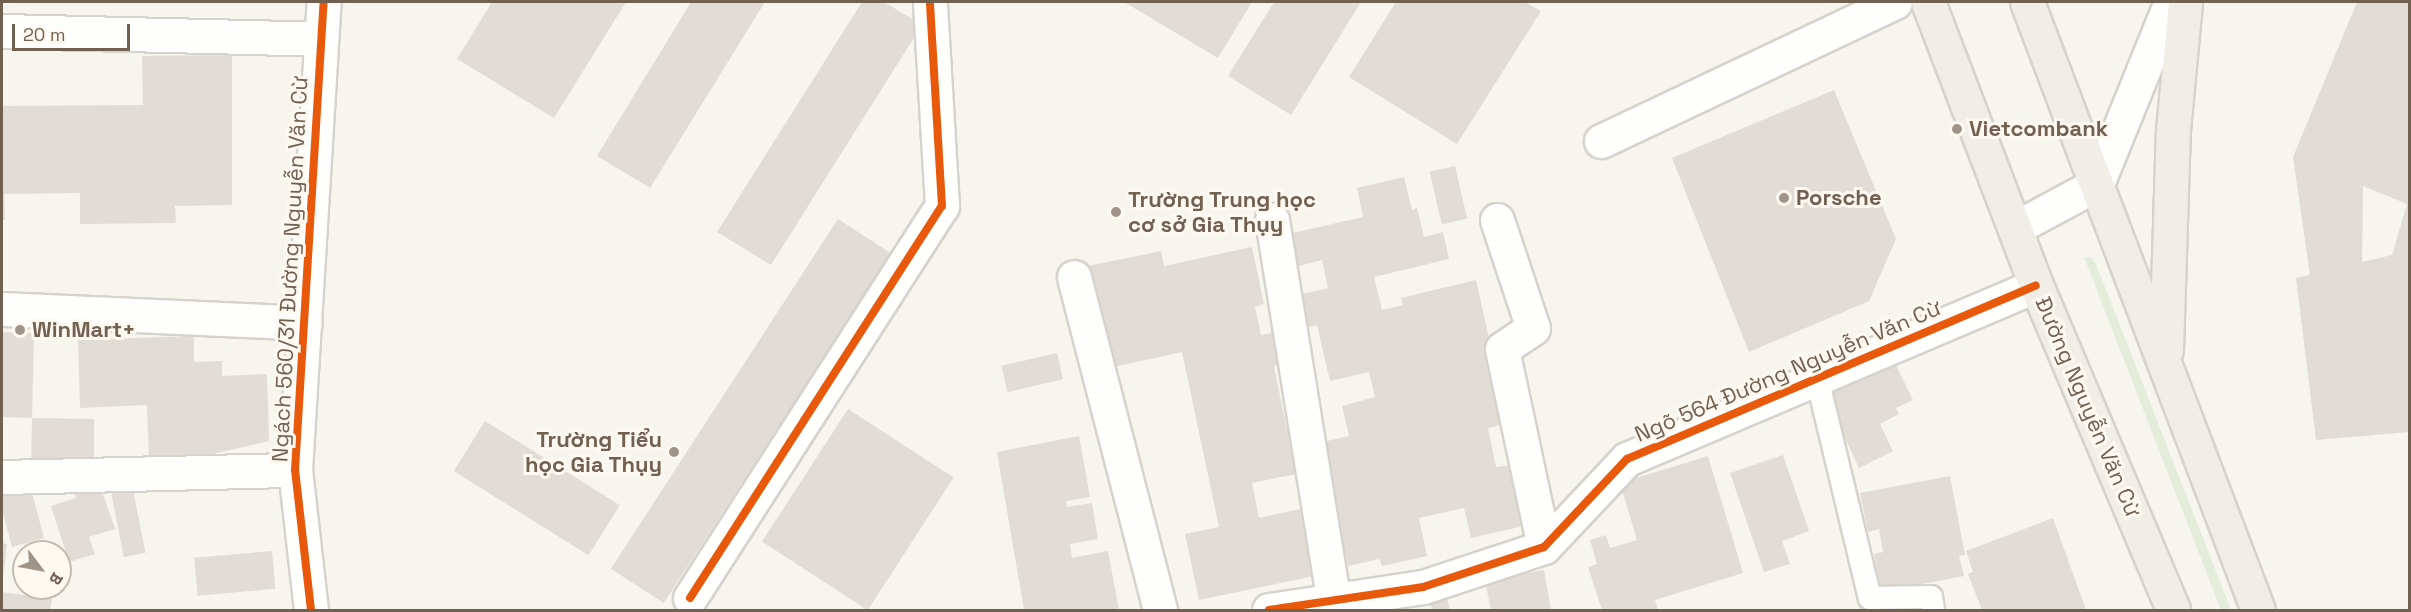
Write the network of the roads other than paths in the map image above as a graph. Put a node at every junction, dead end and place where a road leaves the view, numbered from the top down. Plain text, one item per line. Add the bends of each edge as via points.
1 (324, 2) edge
2 (929, 2) edge
3 (1895, 2) edge
4 (1928, 2) edge
5 (2027, 2) edge
6 (2170, 2) edge
7 (2185, 2) edge
8 (2, 32) edge
9 (321, 39) junction
10 (1601, 141) dead end
11 (2097, 183) junction
12 (1272, 220) dead end
13 (1497, 220) dead end
14 (2015, 228) junction
15 (1074, 278) dead end
16 (2036, 285) junction
17 (2, 309) edge
18 (305, 323) junction
19 (2165, 364) junction
20 (1817, 378) junction
21 (295, 470) junction
22 (2, 477) edge
23 (1544, 547) junction
24 (690, 598) dead end
25 (1426, 599) edge
26 (1334, 601) junction
27 (311, 610) edge
28 (1160, 610) edge
29 (1269, 610) edge
30 (1933, 610) edge
31 (2173, 610) edge
32 (2258, 610) edge

1 - 9 street, Ngách 560/31 Đường Nguyễn Văn Cừ
2 - 24 street via 942,206
3 - 10 street
4 - 14 main road, Đường Nguyễn Văn Cừ
5 - 11 main road
6 - 11 street
7 - 19 main road via 2173,130
8 - 9 street
9 - 18 street, Ngách 560/31 Đường Nguyễn Văn Cừ
11 - 14 street
11 - 19 main road
12 - 26 street
13 - 23 street via 1533,328 1502,349
14 - 16 main road, Đường Nguyễn Văn Cừ
15 - 28 street
16 - 20 street, Ngõ 564 Đường Nguyễn Văn Cừ
16 - 31 main road, Đường Nguyễn Văn Cừ
17 - 18 street
18 - 21 street, Ngách 560/31 Đường Nguyễn Văn Cừ
19 - 32 main road
20 - 23 street, Ngõ 564 Đường Nguyễn Văn Cừ via 1627,459
20 - 30 lane via 1870,598 1931,597
21 - 22 street
21 - 27 street, Ngách 560/31 Đường Nguyễn Văn Cừ
23 - 25 street, Ngõ 564 Đường Nguyễn Văn Cừ
25 - 26 street, Ngõ 564 Đường Nguyễn Văn Cừ
26 - 29 street, Ngõ 564 Đường Nguyễn Văn Cừ

